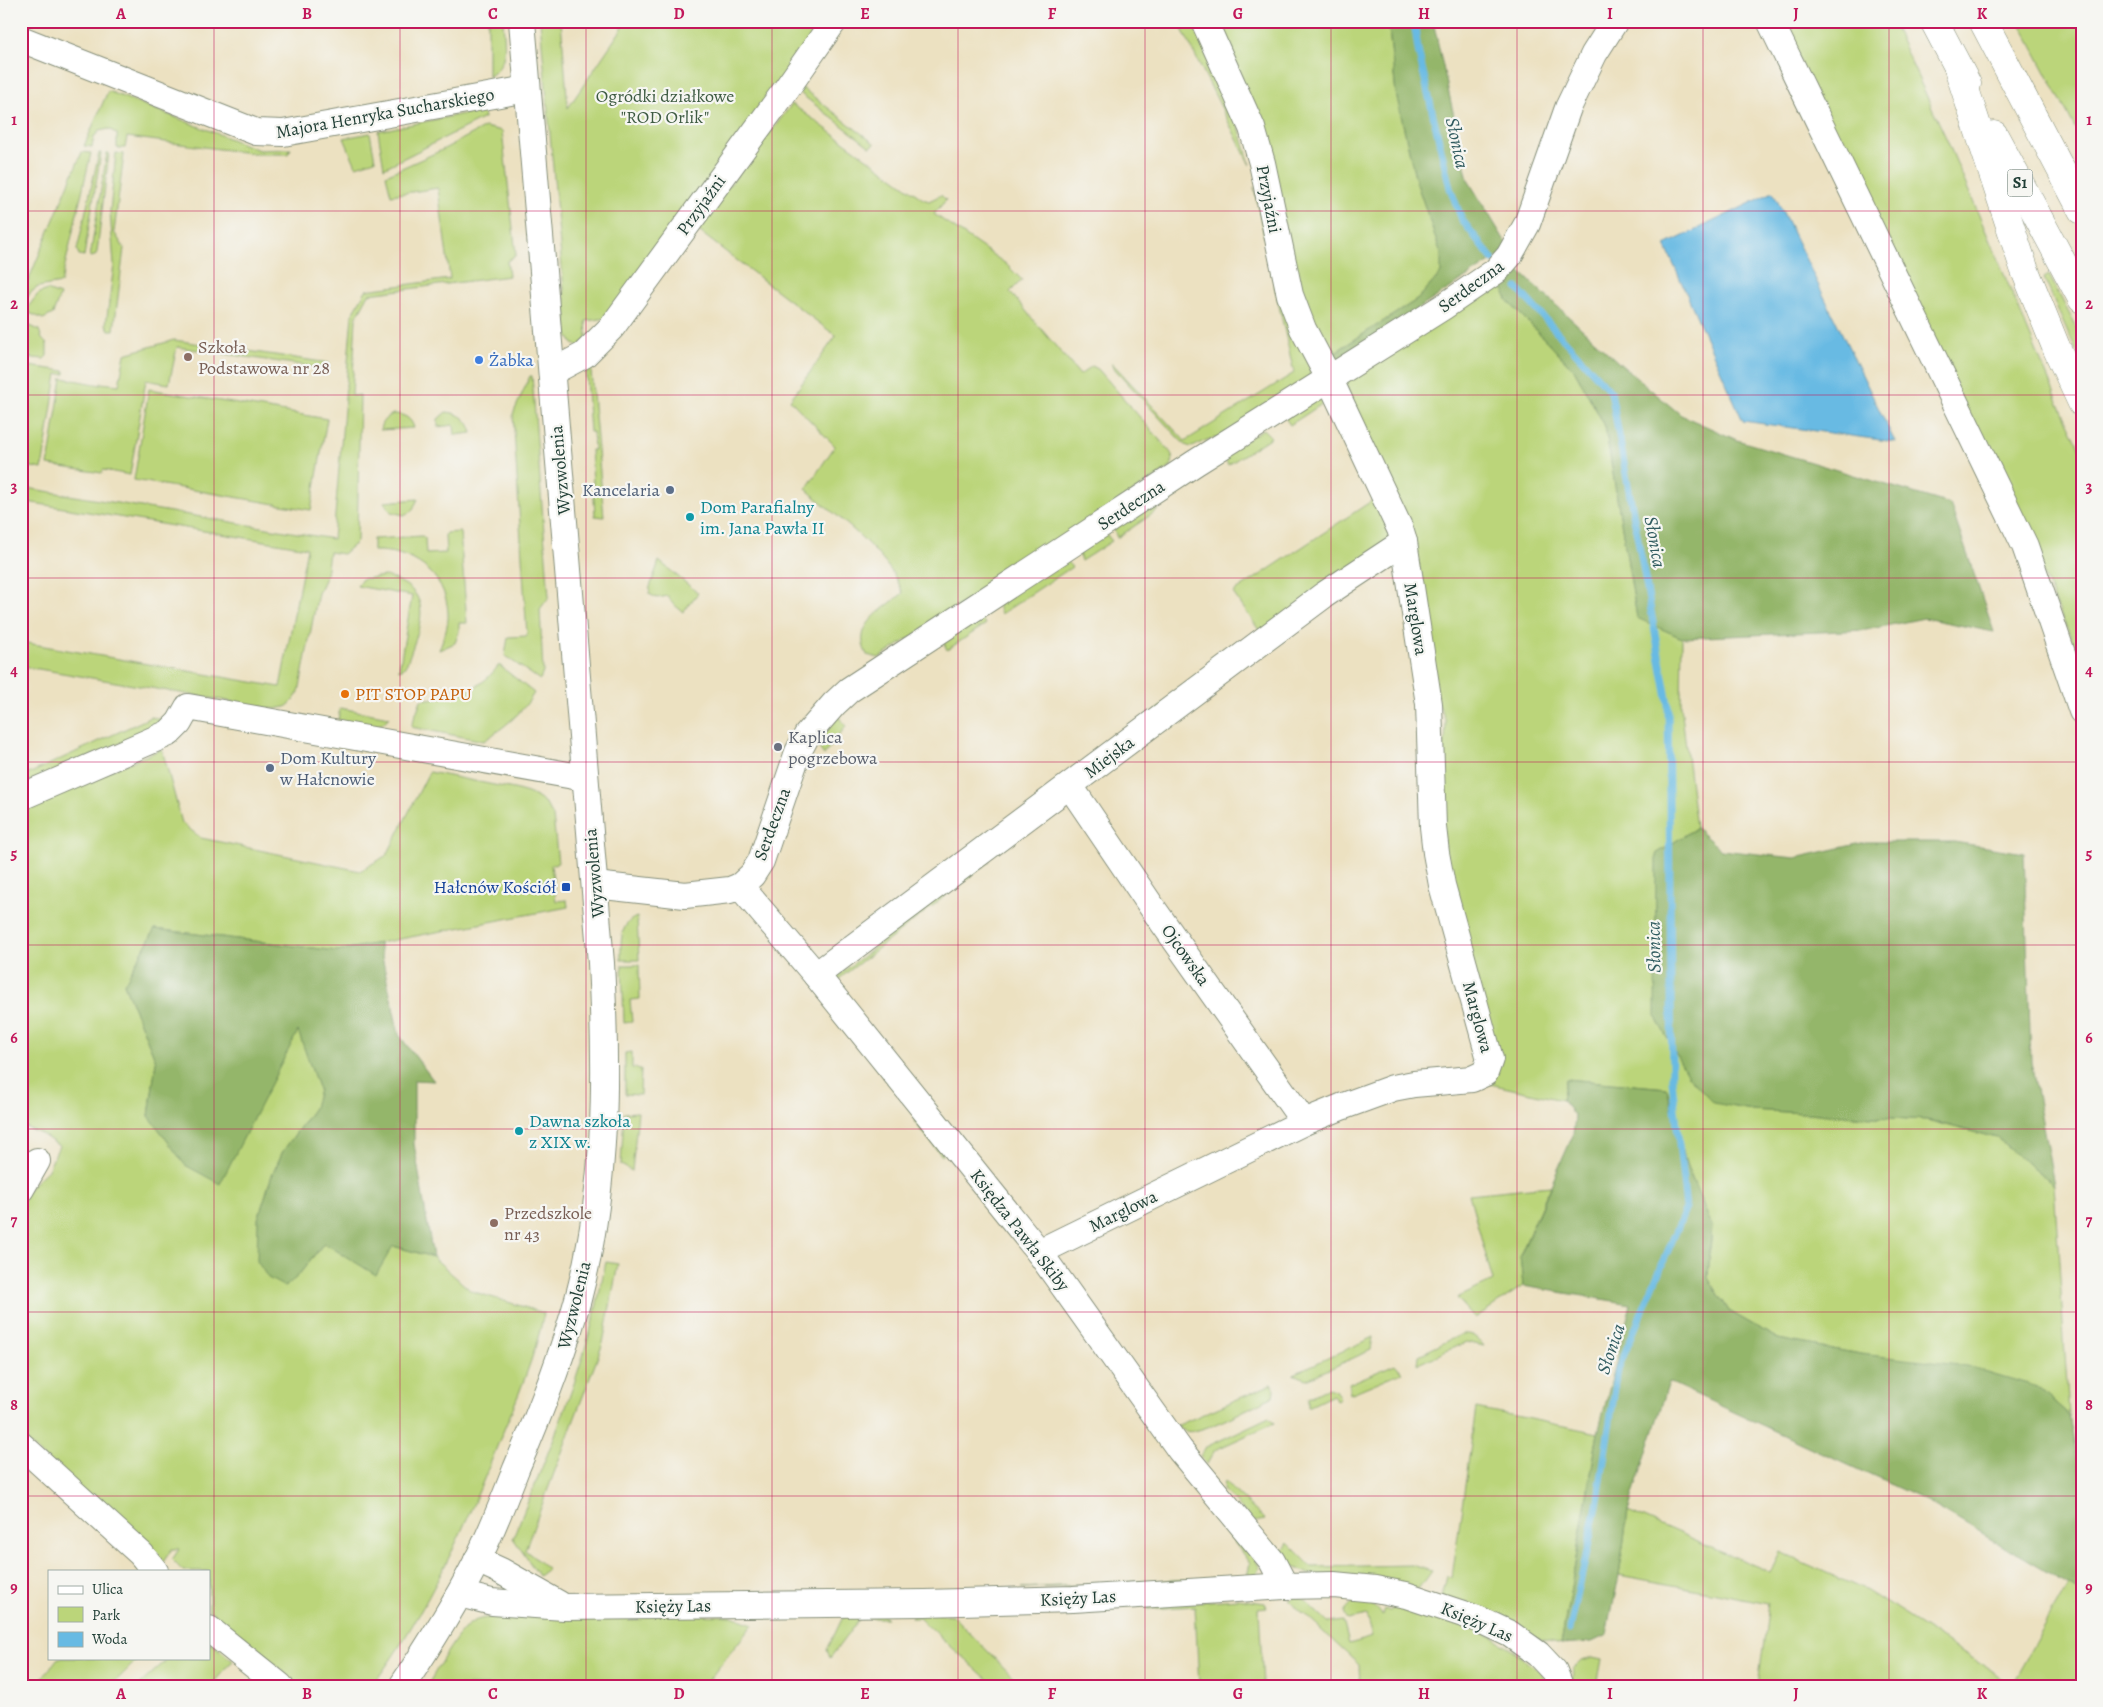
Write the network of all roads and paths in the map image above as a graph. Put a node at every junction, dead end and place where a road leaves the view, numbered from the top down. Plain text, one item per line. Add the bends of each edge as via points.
1 (522, 21) edge
2 (834, 21) edge
3 (1204, 21) edge
4 (1615, 21) edge
5 (1770, 21) edge
6 (1934, 21) edge
7 (1983, 21) edge
8 (21, 39) edge
9 (1958, 68) junction
10 (527, 89) junction
11 (2082, 210) edge
12 (2082, 299) edge
13 (552, 372) junction
14 (1329, 378) junction
15 (2082, 403) edge
16 (1404, 542) junction
17 (2082, 711) edge
18 (585, 778) junction
19 (1070, 786) junction
20 (21, 797) edge
21 (595, 885) junction
22 (740, 886) junction
23 (816, 975) junction
24 (1304, 1122) junction
25 (37, 1162) dead end
26 (21, 1189) edge
27 (1040, 1252) junction
28 (21, 1445) edge
29 (477, 1560) junction
30 (154, 1570) edge
31 (1285, 1586) junction
32 (460, 1594) junction
33 (564, 1607) junction
34 (210, 1630) edge
35 (280, 1686) edge
36 (402, 1686) edge
37 (1560, 1686) edge

1 - 10 street, Wyzwolenia
2 - 13 street, Przyjaźni via 612,327 584,355
3 - 14 street, Przyjaźni via 1252,128 1290,296
4 - 14 street, Serdeczna via 1572,99 1527,224 1509,256 1496,271 1474,287
5 - 17 street via 2025,546
6 - 9 highway, S1
7 - 11 highway, S1
8 - 10 street, Majora Henryka Sucharskiego via 256,132 282,133
9 - 12 highway, S1
9 - 15 highway via 2024,268
10 - 13 street, Wyzwolenia
13 - 18 street, Wyzwolenia
14 - 16 street, Przyjaźni
14 - 22 street, Serdeczna via 849,690 807,735 798,752 761,861
16 - 19 street, Miejska via 1324,595
16 - 24 street, Marglowa via 1429,704 1436,854 1490,1059 1485,1073 1472,1079 1393,1088
18 - 20 street via 188,707 179,723 168,733
18 - 21 street, Wyzwolenia
19 - 23 street, Miejska
19 - 24 street, Ojcowska
21 - 22 street via 685,895
21 - 29 street, Wyzwolenia via 605,1058 602,1141 589,1245 563,1351
22 - 23 street, Księdza Pawła Skiby
23 - 27 street, Księdza Pawła Skiby
24 - 27 street, Marglowa
25 - 26 street
27 - 31 street, Księdza Pawła Skiby via 1180,1450 1272,1561
28 - 30 street via 141,1554
29 - 32 street, Wyzwolenia
29 - 33 street
31 - 33 street, Księży Las via 1073,1599
31 - 37 street, Księży Las via 1334,1585 1375,1589 1432,1603 1510,1634 1554,1670
32 - 33 street, Księży Las via 492,1602
32 - 36 street, Wyzwolenia
34 - 35 street

